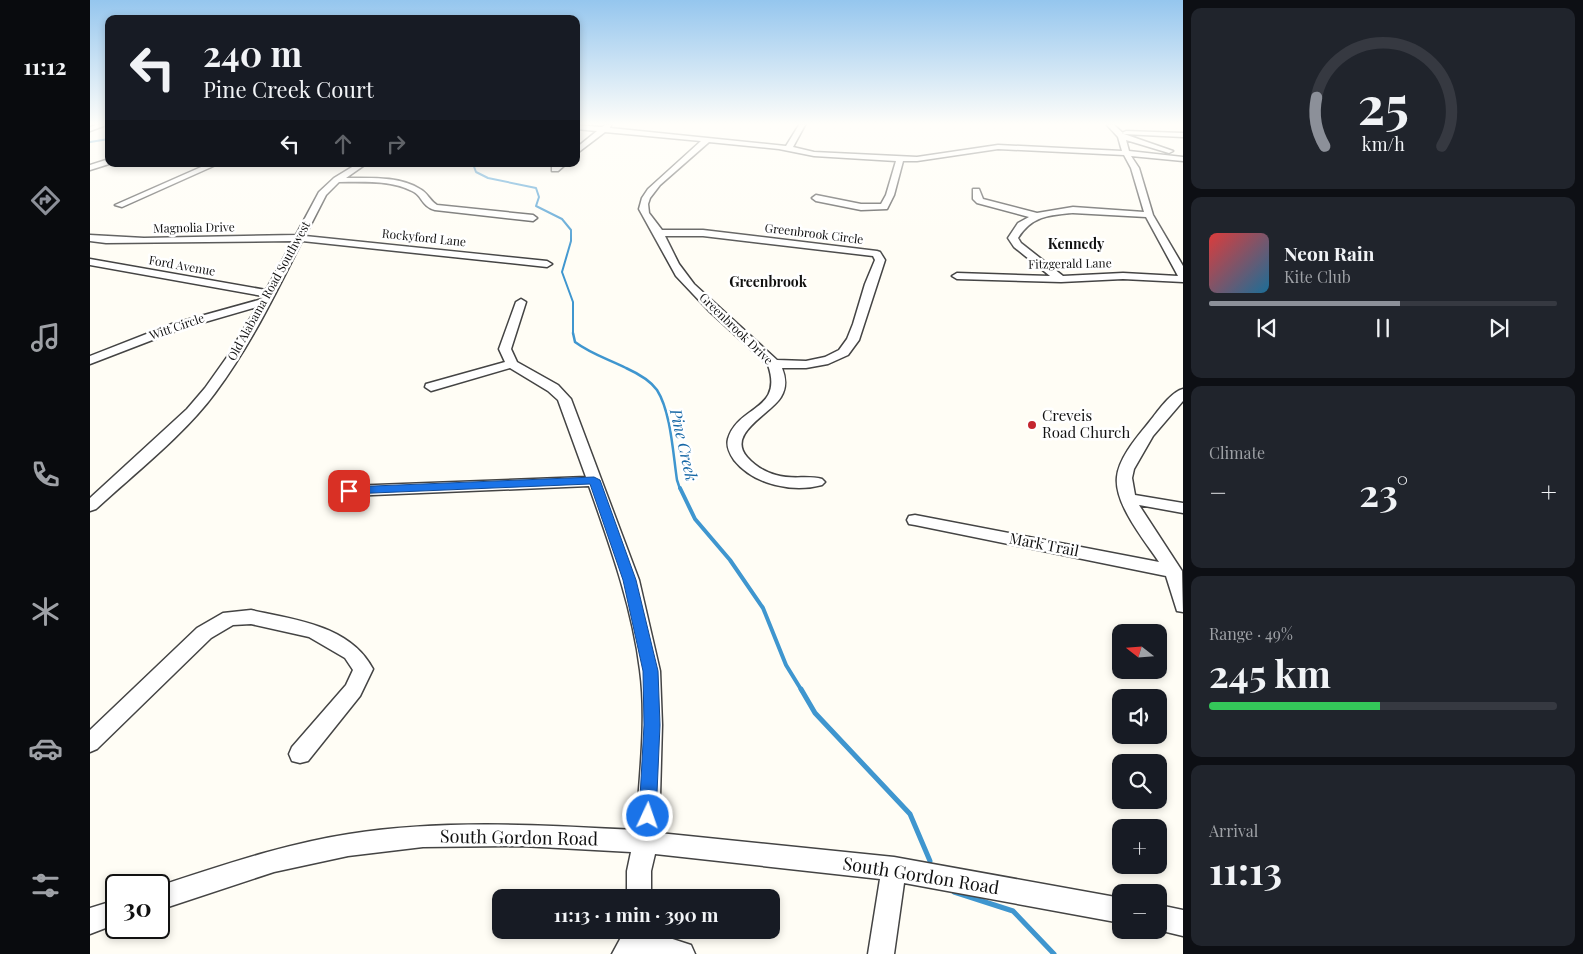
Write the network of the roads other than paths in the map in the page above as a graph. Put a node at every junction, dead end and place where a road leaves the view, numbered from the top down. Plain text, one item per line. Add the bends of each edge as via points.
1 (201, 170) edge
2 (353, 170) edge
3 (672, 170) edge
4 (897, 170) edge
5 (1135, 170) edge
6 (337, 180) junction
7 (976, 191) dead end
8 (816, 198) dead end
9 (120, 205) dead end
10 (1149, 215) junction
11 (1037, 216) junction
12 (533, 218) dead end
13 (659, 233) junction
14 (90, 238) edge
15 (299, 238) junction
16 (106, 240) junction
17 (90, 247) edge
18 (90, 262) edge
19 (547, 264) dead end
20 (957, 276) dead end
21 (1183, 277) edge
22 (1060, 279) junction
23 (268, 297) junction
24 (521, 302) dead end
25 (90, 360) edge
26 (512, 364) junction
27 (774, 364) junction
28 (431, 387) dead end
29 (1183, 393) edge
30 (594, 480) junction
31 (817, 482) dead end
32 (349, 491) dead end
33 (1130, 499) junction
34 (90, 506) edge
35 (1183, 508) edge
36 (915, 520) dead end
37 (1172, 571) junction
38 (1183, 606) edge
39 (90, 744) edge
40 (300, 754) dead end
41 (644, 842) junction
42 (894, 868) junction
43 (639, 889) edge
44 (170, 894) edge
45 (1112, 909) edge
46 (105, 916) edge
47 (1167, 920) edge
48 (90, 921) edge
49 (1183, 923) edge
50 (632, 941) edge
51 (682, 954) edge
52 (881, 954) edge

1 - 9 street
2 - 6 street, Old Alabama Road Southwest
3 - 13 street, Greenbrook Drive via 645,199 646,217
4 - 8 street via 884,206 860,207
5 - 10 street
6 - 12 street via 406,186 419,191 426,202 435,207
6 - 15 street, Old Alabama Road Southwest via 322,194
7 - 11 street via 980,201
10 - 11 street via 1077,210
10 - 21 street
11 - 22 street via 1016,230 1013,238 1016,245
13 - 27 street, Greenbrook Drive via 680,273
13 - 27 street, Greenbrook Circle via 703,233 877,254 880,260 872,275 852,345 845,352 819,364
14 - 16 street, Magnolia Drive
15 - 16 street, Magnolia Drive
15 - 19 street, Rockyford Lane
15 - 23 street, Old Alabama Road Southwest
16 - 17 street
18 - 23 street, Ford Avenue
20 - 22 street, Fitzgerald Lane
21 - 22 street, Fitzgerald Lane
23 - 25 street, Witt Circle via 154,334
23 - 34 street, Old Alabama Road Southwest via 233,357 192,412
24 - 26 street via 504,349
26 - 28 street
26 - 30 street via 553,388 564,399
27 - 31 street, Greenbrook Drive via 781,384 778,392 741,429 734,444 735,451 752,470 774,479 805,484
29 - 33 street via 1130,460 1124,476
30 - 32 street
30 - 41 street via 630,580 650,671 652,725
33 - 35 street
33 - 37 street via 1146,532
36 - 37 street, Mark Trail
37 - 38 street
39 - 40 street via 204,633 229,618 251,617 314,630 352,654 363,669 353,690
41 - 42 street, South Gordon Road
41 - 43 street
41 - 44 street, South Gordon Road via 522,836 423,836 312,852
42 - 45 street, South Gordon Road
42 - 52 street
46 - 48 street
47 - 49 street
50 - 51 street

